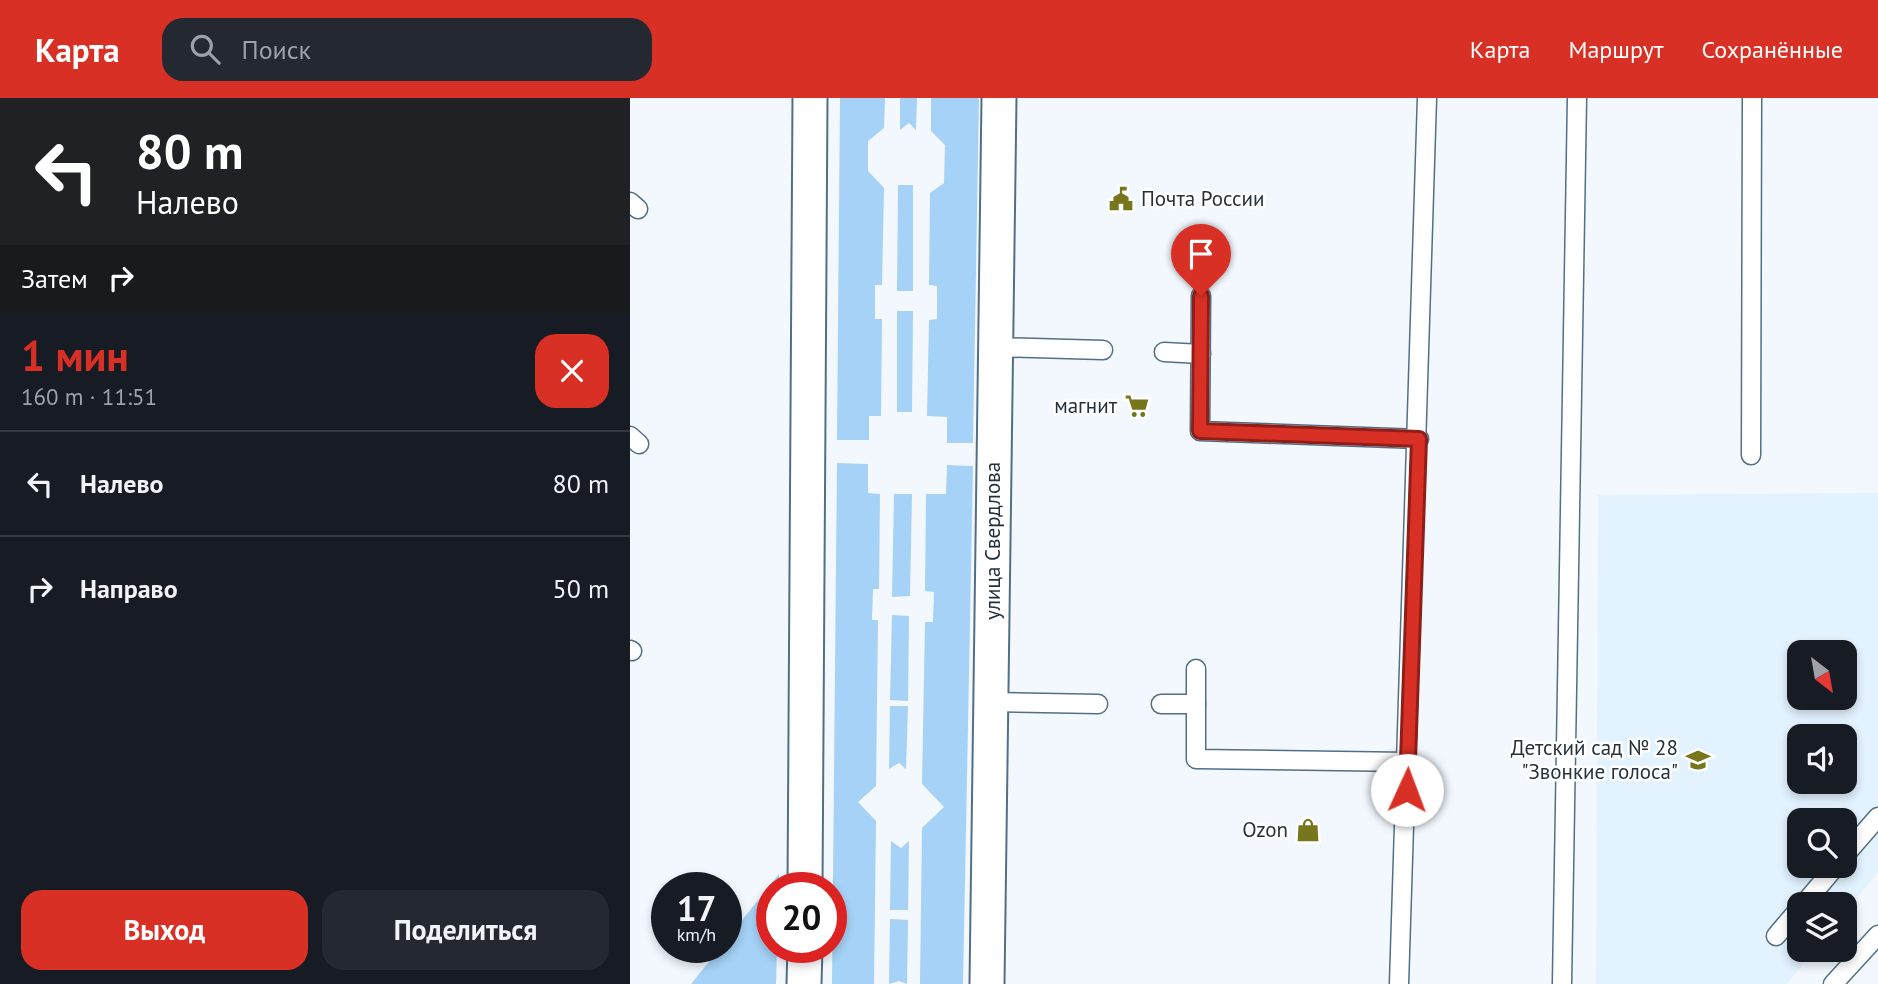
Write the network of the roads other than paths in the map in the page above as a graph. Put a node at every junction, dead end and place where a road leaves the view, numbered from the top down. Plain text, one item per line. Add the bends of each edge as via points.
1 (810, 98) edge
2 (999, 98) edge
3 (1427, 98) edge
4 (1577, 98) edge
5 (1752, 98) edge
6 (1201, 296) dead end
7 (995, 347) junction
8 (1103, 350) dead end
9 (1164, 352) dead end
10 (1201, 354) junction
11 (1419, 439) junction
12 (1751, 455) dead end
13 (1196, 669) dead end
14 (992, 702) junction
15 (1098, 704) dead end
16 (1161, 704) dead end
17 (1196, 704) junction
18 (1408, 762) junction
19 (1878, 817) edge
20 (1857, 841) edge
21 (805, 872) edge
22 (1826, 878) edge
23 (1814, 892) edge
24 (1787, 923) edge
25 (1878, 935) edge
26 (1776, 936) dead end
27 (805, 963) edge
28 (804, 984) edge
29 (987, 984) edge
30 (1399, 984) edge
31 (1562, 984) edge
32 (1833, 984) edge

1 - 21 street
2 - 7 street, улица Свердлова
3 - 11 lane
4 - 31 lane
5 - 12 lane
6 - 10 lane
7 - 8 lane
7 - 14 street, улица Свердлова
9 - 10 lane
10 - 11 lane via 1200,431
11 - 18 lane
13 - 17 lane
14 - 15 lane
14 - 29 street, улица Свердлова
16 - 17 lane
17 - 18 lane via 1196,759
18 - 30 lane
19 - 20 lane
22 - 23 lane
24 - 26 lane
25 - 32 lane
27 - 28 street

